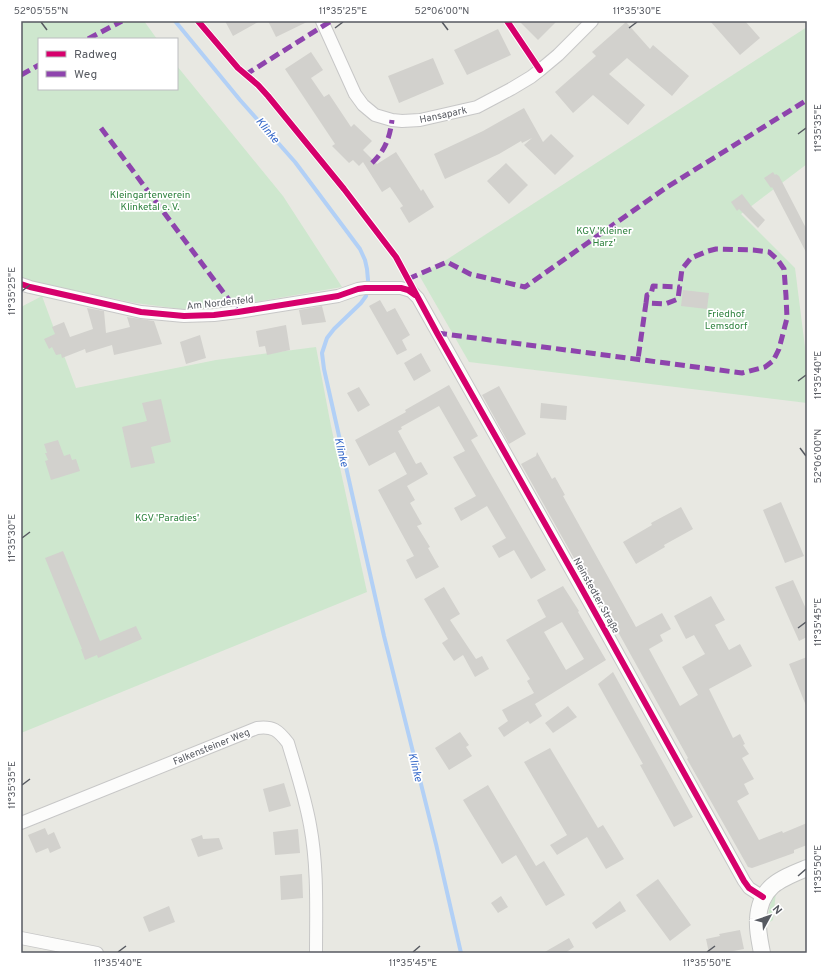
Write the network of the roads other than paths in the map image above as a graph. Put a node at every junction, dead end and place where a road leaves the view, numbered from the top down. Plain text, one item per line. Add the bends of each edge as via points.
1 (322, 21) edge
2 (592, 21) edge
3 (21, 284) edge
4 (418, 298) joint
5 (21, 823) edge
6 (807, 868) edge
7 (763, 897) junction
8 (21, 938) edge
9 (76, 951) edge
10 (98, 953) edge
11 (316, 953) edge
12 (762, 953) edge

1 - 2 street, Hansapark via 355,94 363,105 375,115 402,121 420,120 471,108 511,89 558,55
3 - 4 street, Am Nordenfeld via 141,312 184,316 238,312 338,296 365,288 401,288
4 - 7 street, Neinstedter Straße via 746,886
5 - 11 street, Falkensteiner Weg via 257,728 268,727 279,732 288,743 310,826 316,906
6 - 7 street via 776,882
7 - 12 street via 758,920
8 - 9 street
9 - 10 street

